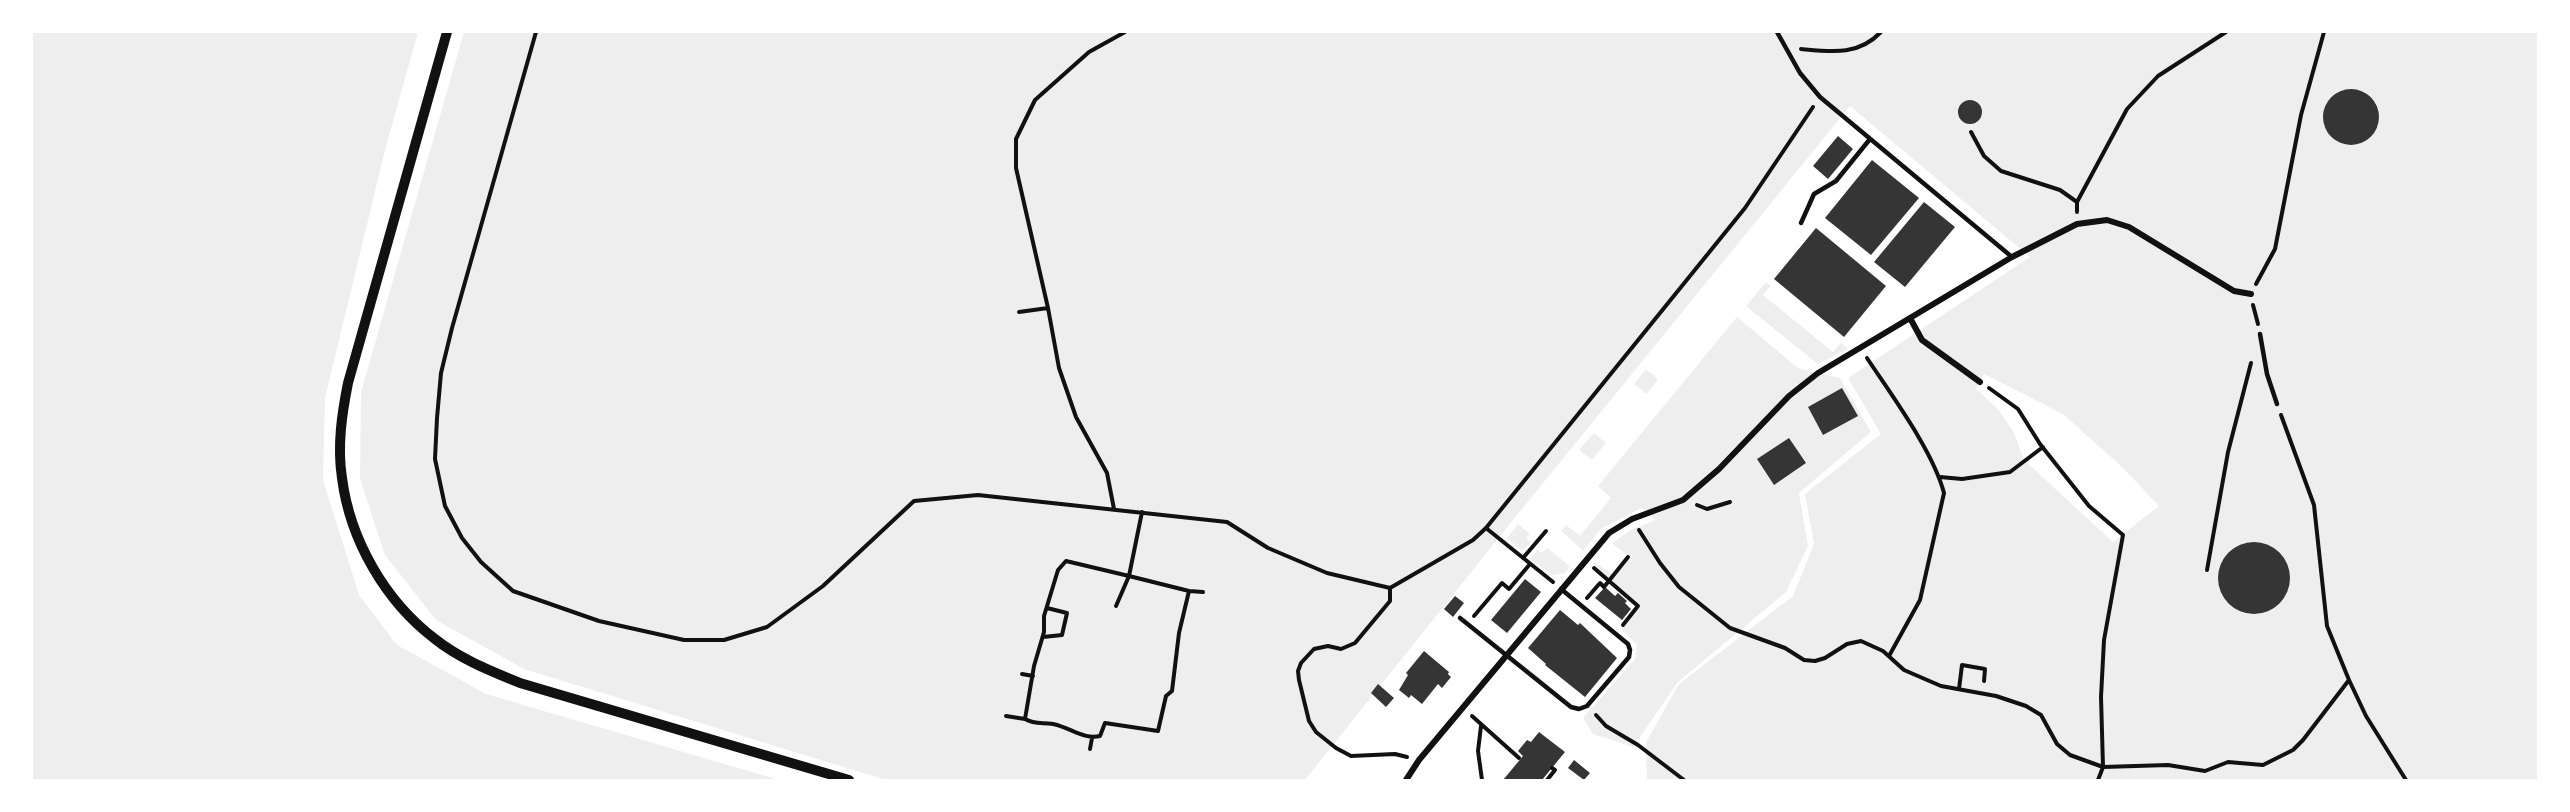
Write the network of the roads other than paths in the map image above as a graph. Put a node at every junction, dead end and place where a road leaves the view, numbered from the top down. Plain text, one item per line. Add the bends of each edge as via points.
1 (447, 32) edge
2 (1777, 32) edge
3 (1870, 139) junction
4 (1801, 223) dead end
5 (2012, 257) junction
6 (2251, 294) road end
7 (1910, 318) junction
8 (2260, 334) road end
9 (1980, 382) road end
10 (2277, 404) road end
11 (1561, 589) junction
12 (1460, 618) dead end
13 (1506, 655) junction
14 (849, 780) edge
15 (1406, 780) edge

1 - 14 street via 348,382 343,412 342,478 374,571 413,620 436,640 481,666 520,683
2 - 3 lane via 1800,73 1820,97
3 - 4 lane via 1836,182 1814,194
3 - 5 lane
5 - 6 street via 2077,224 2107,219 2129,227 2234,291
5 - 7 street
7 - 9 street via 1922,340
7 - 11 street via 1789,396 1719,469 1683,500 1632,519 1608,533
8 - 10 lane
11 - 13 street
11 - 13 lane via 1628,644 1629,657 1587,706 1579,709 1571,707
12 - 13 lane
13 - 15 street

